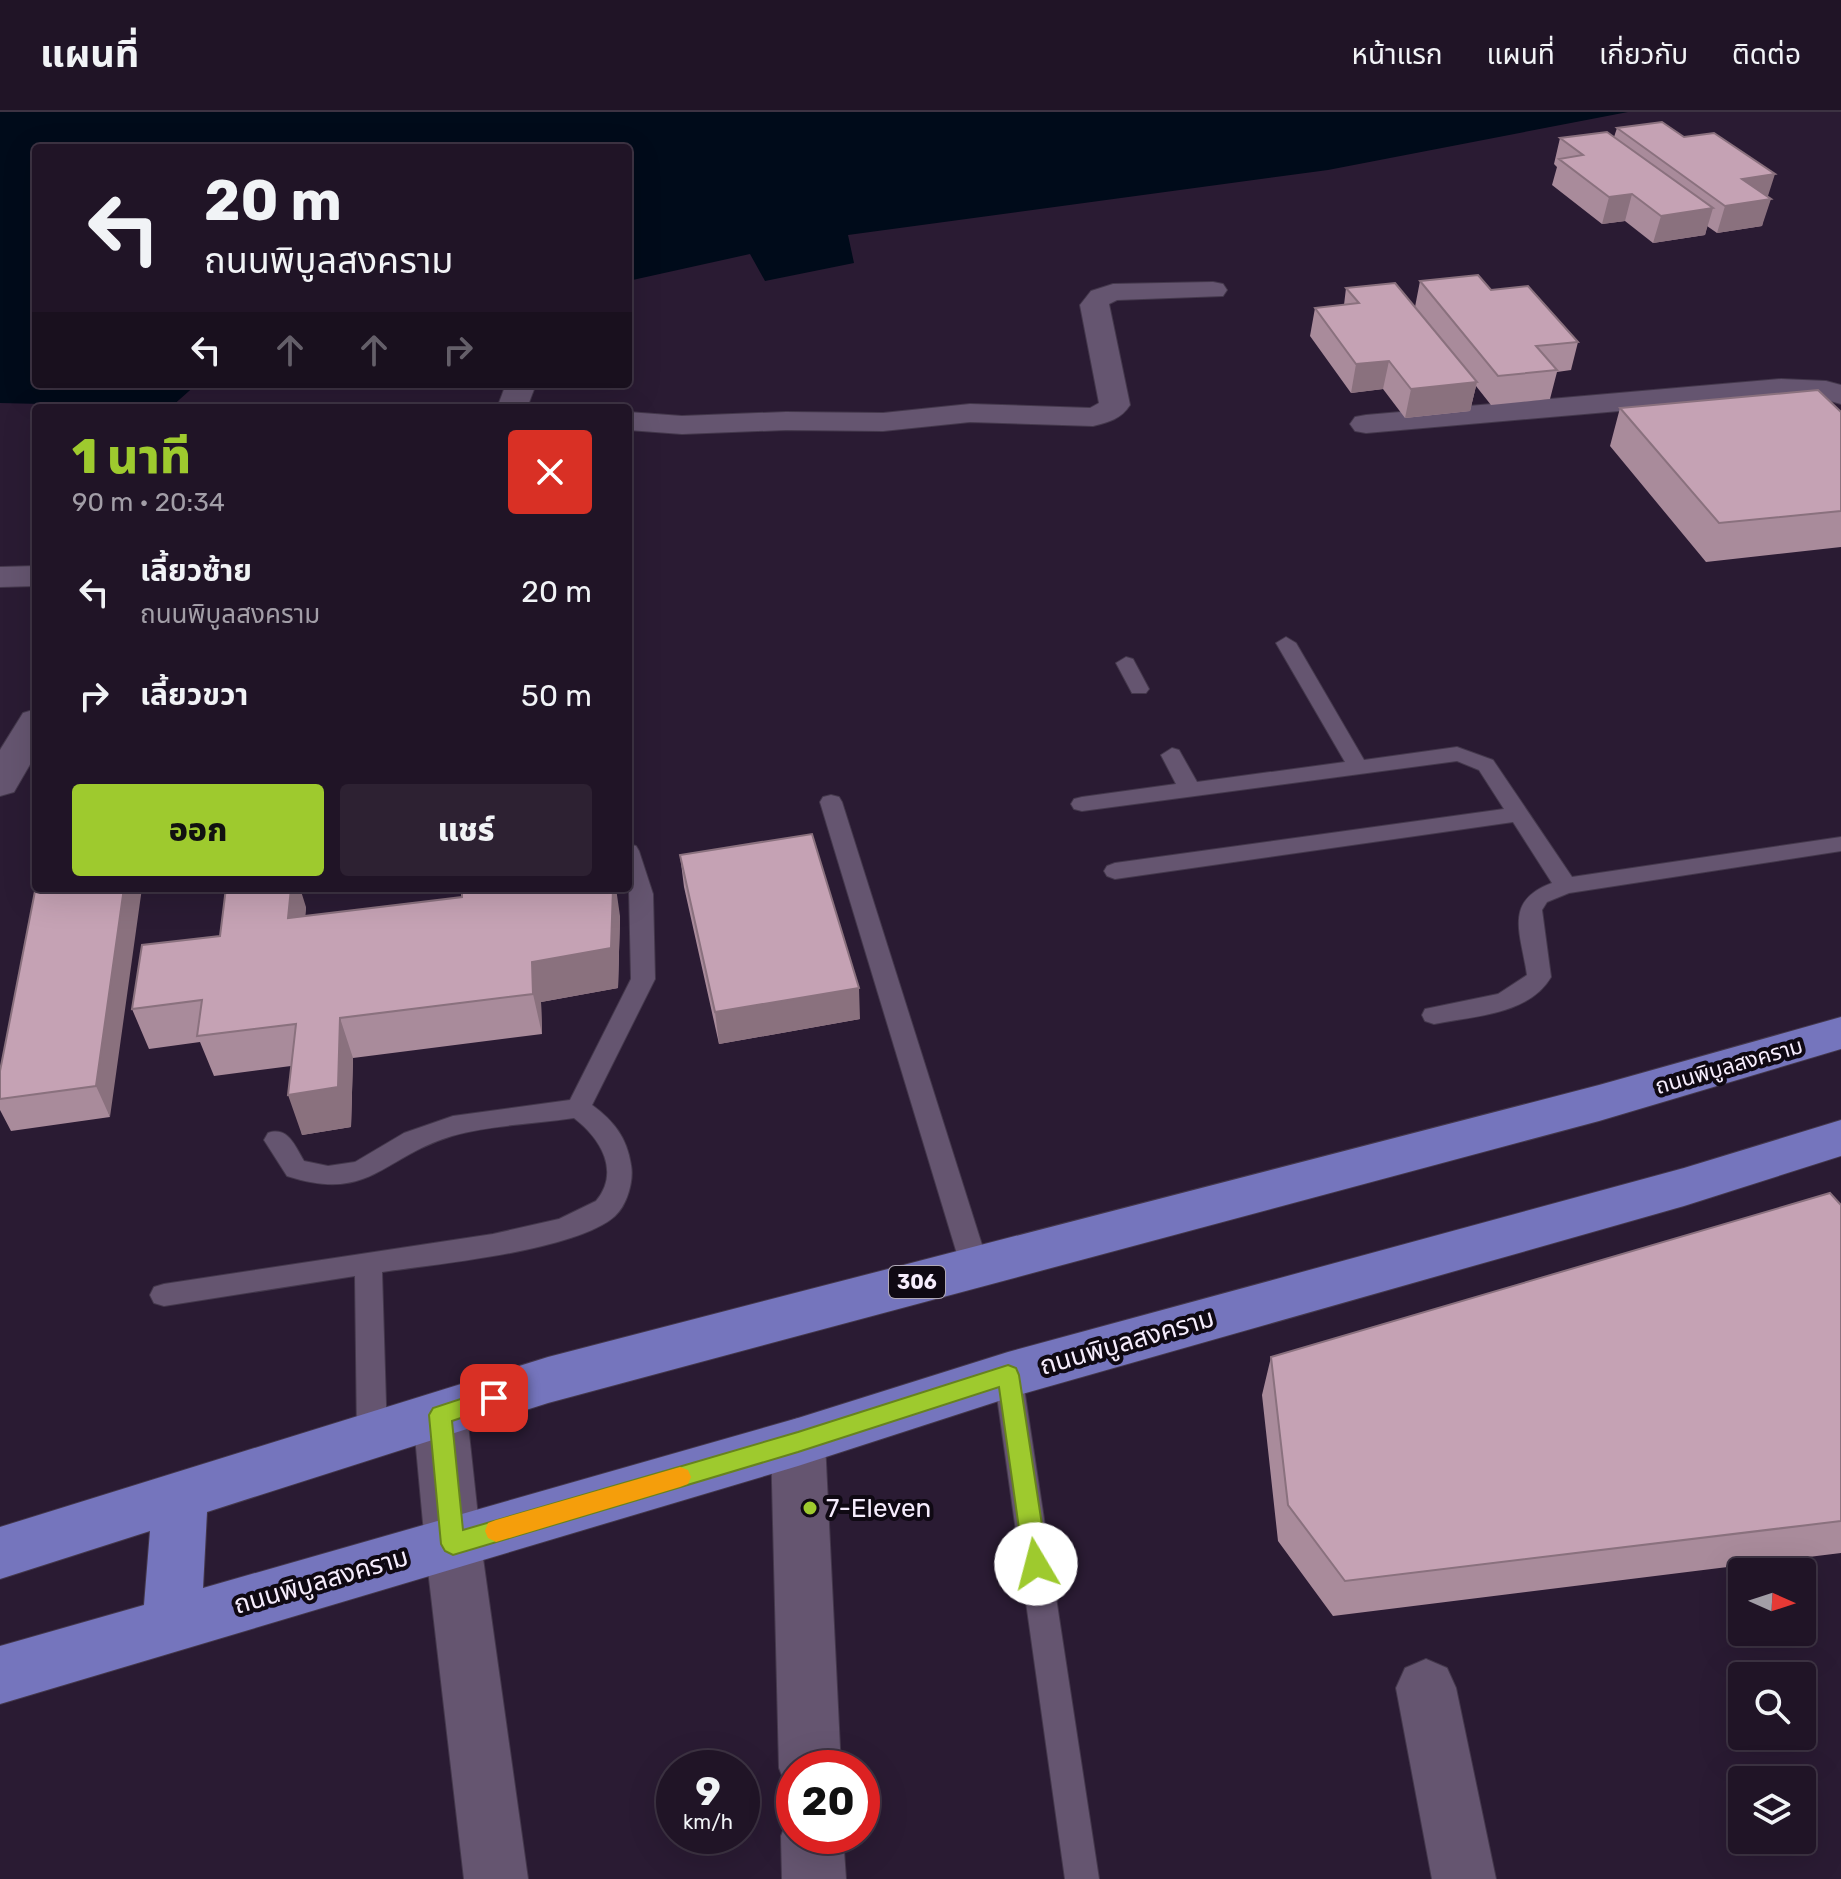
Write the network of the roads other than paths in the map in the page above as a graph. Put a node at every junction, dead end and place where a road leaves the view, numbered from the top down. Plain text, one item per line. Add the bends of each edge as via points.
1 (1213, 290) dead end
2 (1841, 395) edge
3 (632, 421) edge
4 (1366, 424) dead end
5 (32, 576) edge
6 (0, 577) edge
7 (1286, 643) dead end
8 (1126, 663) dead end
9 (1139, 689) dead end
10 (32, 728) edge
11 (1172, 755) dead end
12 (1357, 765) junction
13 (0, 783) edge
14 (1189, 788) junction
15 (831, 802) dead end
16 (1082, 804) dead end
17 (1520, 814) junction
18 (1841, 844) edge
19 (632, 863) edge
20 (1115, 871) dead end
21 (1566, 886) junction
22 (1434, 1015) dead end
23 (1841, 1033) edge
24 (578, 1108) junction
25 (1841, 1138) edge
26 (277, 1140) dead end
27 (368, 1263) junction
28 (975, 1267) junction
29 (164, 1295) dead end
30 (1008, 1375) junction
31 (440, 1415) junction
32 (372, 1437) junction
33 (798, 1442) junction
34 (180, 1496) junction
35 (453, 1544) junction
36 (0, 1553) edge
37 (172, 1625) junction
38 (0, 1675) edge
39 (1426, 1688) dead end
40 (809, 1750) edge
41 (813, 1854) edge
42 (496, 1879) edge
43 (814, 1879) edge
44 (1082, 1879) edge
45 (1464, 1879) edge

1 - 3 street via 1117,292 1097,299 1115,405 1093,417 970,413 883,422
2 - 4 street via 1781,388
5 - 6 street
7 - 12 lane
8 - 9 lane
10 - 13 street
11 - 14 lane
12 - 14 lane
12 - 17 lane via 1457,754 1473,758 1486,765
14 - 16 lane
15 - 28 lane
17 - 20 lane
17 - 21 lane
18 - 21 lane
19 - 24 lane via 642,894 643,979
21 - 22 lane via 1539,896 1530,910 1539,977 1532,988 1517,997
23 - 28 main road, ถนนพิบูลสงคราม / 306 via 1584,1107
24 - 26 lane via 453,1126 413,1140 361,1171 328,1176 296,1169
24 - 27 lane via 617,1145 620,1178 606,1208 584,1221 535,1236
25 - 30 main road, ถนนพิบูลสงคราม via 1684,1187
27 - 29 lane
27 - 32 lane
28 - 31 main road, ถนนพิบูลสงคราม / 306 via 548,1380
30 - 33 main road, ถนนพิบูลสงคราม
30 - 44 lane
31 - 32 main road, ถนนพิบูลสงคราม / 306
31 - 35 street
32 - 34 main road, ถนนพิบูลสงคราม / 306
33 - 35 main road, ถนนพิบูลสงคราม
33 - 40 street
34 - 36 main road, ถนนพิบูลสงคราม / 306
34 - 37 main road
35 - 37 main road, ถนนพิบูลสงคราม
35 - 42 street
37 - 38 main road, ถนนพิบูลสงคราม
39 - 45 street
41 - 43 street

